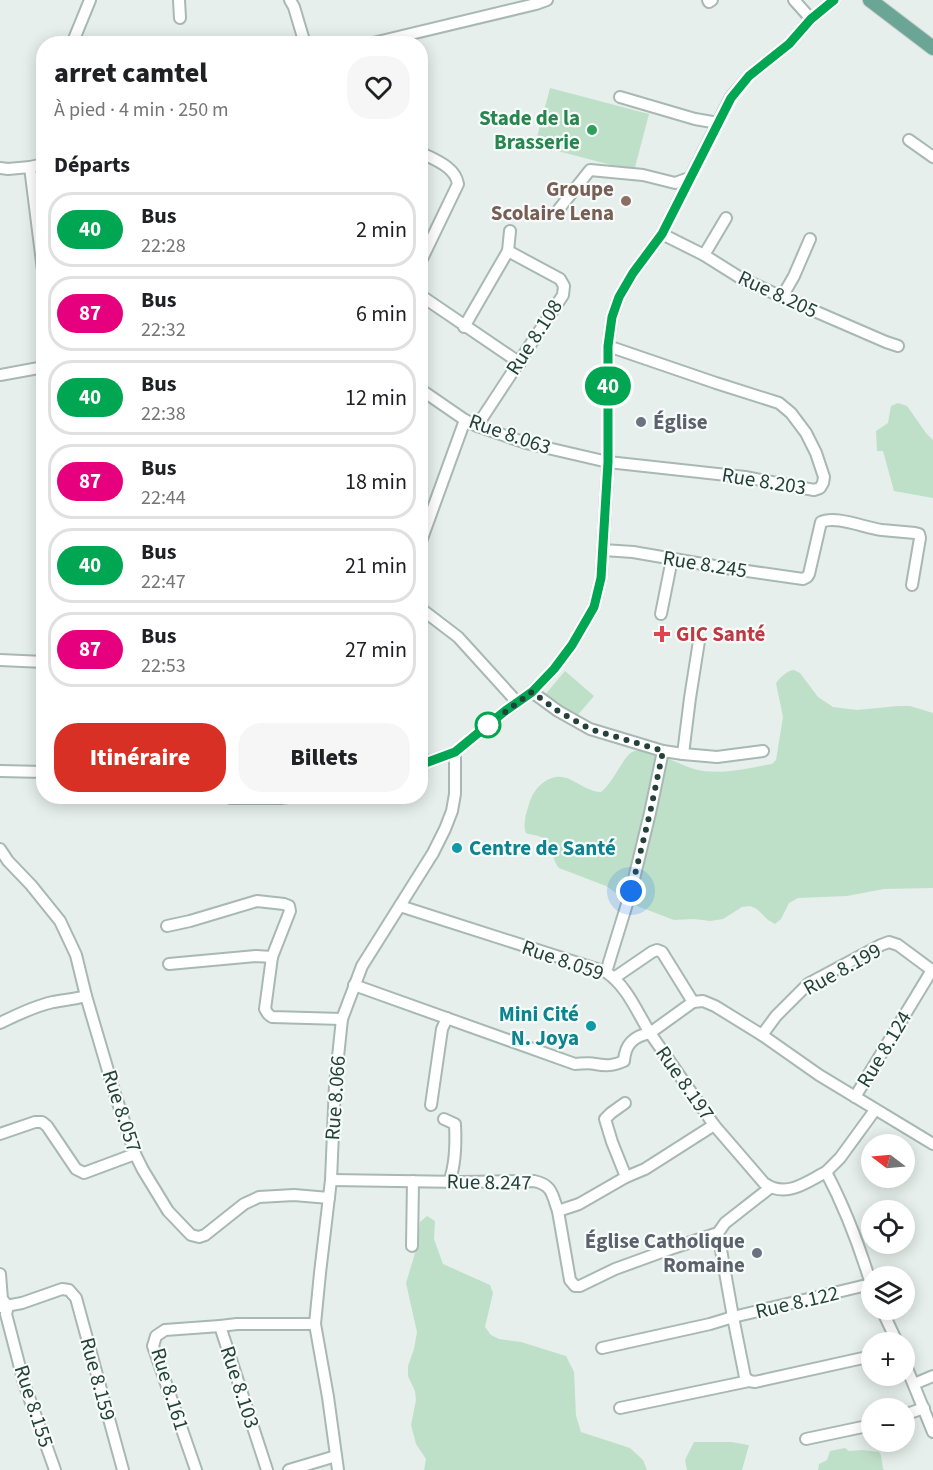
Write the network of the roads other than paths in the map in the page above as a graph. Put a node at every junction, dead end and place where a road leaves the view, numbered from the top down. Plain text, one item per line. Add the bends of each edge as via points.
1 (90, 0) edge
2 (179, 0) edge
3 (290, 0) edge
4 (794, 0) edge
5 (834, 0) edge
6 (870, 0) edge
7 (539, 1) edge
8 (180, 18) dead end
9 (811, 19) junction
10 (75, 36) edge
11 (303, 36) edge
12 (401, 36) edge
13 (931, 41) edge
14 (620, 97) dead end
15 (718, 123) junction
16 (909, 140) dead end
17 (428, 157) edge
18 (933, 157) edge
19 (36, 166) edge
20 (30, 167) junction
21 (0, 168) edge
22 (689, 178) junction
23 (559, 209) dead end
24 (36, 215) edge
25 (726, 218) dead end
26 (510, 231) dead end
27 (662, 234) junction
28 (810, 239) dead end
29 (428, 246) edge
30 (508, 251) junction
31 (704, 255) junction
32 (782, 297) junction
33 (428, 302) edge
34 (464, 327) junction
35 (608, 346) junction
36 (898, 346) dead end
37 (520, 363) junction
38 (36, 368) edge
39 (0, 375) edge
40 (428, 395) edge
41 (465, 420) junction
42 (477, 426) junction
43 (608, 462) junction
44 (428, 522) edge
45 (603, 550) junction
46 (672, 559) junction
47 (912, 585) dead end
48 (428, 614) edge
49 (661, 614) dead end
50 (699, 641) dead end
51 (0, 660) edge
52 (36, 662) edge
53 (532, 692) junction
54 (516, 702) junction
55 (663, 751) junction
56 (763, 751) dead end
57 (455, 752) junction
58 (683, 754) junction
59 (428, 762) edge
60 (0, 771) edge
61 (36, 772) edge
62 (0, 849) edge
63 (400, 906) junction
64 (168, 926) dead end
65 (272, 957) junction
66 (169, 964) dead end
67 (933, 970) edge
68 (610, 975) junction
69 (354, 985) junction
70 (86, 996) junction
71 (693, 1002) junction
72 (342, 1018) junction
73 (447, 1018) junction
74 (0, 1023) edge
75 (650, 1033) junction
76 (762, 1035) junction
77 (855, 1097) junction
78 (625, 1103) dead end
79 (431, 1105) dead end
80 (875, 1110) junction
81 (444, 1119) dead end
82 (714, 1125) junction
83 (0, 1134) edge
84 (933, 1144) edge
85 (135, 1154) junction
86 (826, 1172) junction
87 (626, 1177) junction
88 (331, 1180) junction
89 (413, 1181) junction
90 (449, 1182) junction
91 (771, 1187) junction
92 (329, 1198) junction
93 (558, 1211) junction
94 (718, 1233) junction
95 (412, 1246) dead end
96 (866, 1266) edge
97 (0, 1274) edge
98 (861, 1287) edge
99 (4, 1306) edge
100 (734, 1317) junction
101 (315, 1324) junction
102 (220, 1326) junction
103 (602, 1348) dead end
104 (861, 1358) edge
105 (933, 1376) edge
106 (749, 1381) junction
107 (915, 1384) joint
108 (621, 1408) dead end
109 (924, 1408) junction
110 (915, 1411) edge
111 (861, 1427) edge
112 (933, 1432) edge
113 (806, 1439) dead end
114 (336, 1456) junction
115 (55, 1470) edge
116 (123, 1470) edge
117 (196, 1470) edge
118 (267, 1470) edge
119 (290, 1470) edge
120 (338, 1470) edge

1 - 10 street
2 - 8 street
3 - 11 street
4 - 9 street
5 - 9 street
6 - 13 main road
7 - 12 street
9 - 15 street via 789,44 749,76
14 - 15 street
15 - 22 street
16 - 18 street
17 - 29 street via 451,170 458,184
19 - 20 street
20 - 21 street
20 - 24 street
22 - 23 street via 675,183 643,175 590,170
22 - 27 street
25 - 31 street
26 - 30 street
27 - 31 street, Rue 8.205
27 - 35 street via 619,297
28 - 32 street
30 - 34 street
30 - 37 street, Rue 8.108 via 560,279 564,286 563,295
31 - 32 street, Rue 8.205
32 - 36 street, Rue 8.205
33 - 34 street
34 - 37 street
35 - 43 street
35 - 43 street, Rue 8.203 via 779,403 806,433 824,477 820,488 814,490 745,477
37 - 42 street, Rue 8.108
38 - 39 street
40 - 41 street, Rue 8.063
41 - 42 street, Rue 8.063
41 - 44 street
42 - 43 street, Rue 8.063 via 526,443
43 - 45 street
45 - 46 street, Rue 8.245
45 - 53 street via 594,607 572,645
46 - 47 street, Rue 8.245 via 803,579 807,577 821,522 830,520 919,534
46 - 49 street
48 - 54 street via 458,637
50 - 58 street
51 - 52 street
53 - 54 street
53 - 55 street via 590,729
54 - 57 street
55 - 58 street
55 - 68 street
56 - 58 street via 717,757
57 - 59 street
57 - 63 street, Rue 8.066 via 452,812
60 - 61 street
62 - 70 street, Rue 8.057 via 60,921 76,955
63 - 68 street, Rue 8.059
63 - 69 street, Rue 8.066
64 - 65 street via 257,901 284,904 290,911
65 - 66 street
65 - 72 street via 268,1014
67 - 76 street, Rue 8.199 via 898,945 881,945 808,984
67 - 77 street, Rue 8.124
68 - 71 street via 657,950
68 - 75 street, Rue 8.059 via 625,990
69 - 72 street, Rue 8.066
69 - 73 street, Rue 8.197
70 - 74 street via 39,1006
70 - 85 street, Rue 8.057
71 - 75 street
71 - 76 street via 715,1006
72 - 88 street, Rue 8.066
73 - 75 street, Rue 8.197 via 575,1064 602,1066 624,1061 630,1044 639,1035
73 - 79 street
75 - 82 street, Rue 8.197
76 - 77 street
77 - 80 street
78 - 87 street via 605,1119
80 - 84 street
80 - 86 street
81 - 90 street via 455,1124 453,1173
82 - 87 street, Rue 8.247
82 - 91 street, Rue 8.197
83 - 85 street via 42,1122 76,1169 84,1173
85 - 92 street, Rue 8.057 via 168,1211 191,1235 199,1237 259,1197
86 - 91 street via 793,1189 780,1191
86 - 96 street
87 - 93 street, Rue 8.247 via 579,1204
88 - 89 street, Rue 8.247
88 - 92 street, Rue 8.066
89 - 90 street, Rue 8.247
89 - 95 street
90 - 93 street, Rue 8.247 via 542,1183 548,1186
91 - 94 street
92 - 101 street, Rue 8.066
93 - 94 street via 570,1281 575,1286
94 - 100 street, Rue 8.122
97 - 99 street, Rue 8.155
98 - 100 street, Rue 8.122
99 - 115 street, Rue 8.155 via 24,1383
99 - 116 street, Rue 8.159 via 62,1289 76,1298
100 - 103 street
100 - 106 street
101 - 102 street, Rue 8.103
101 - 114 street, Rue 8.066
102 - 117 street, Rue 8.161 via 165,1330 156,1336 153,1346
102 - 118 street, Rue 8.103
104 - 106 street
105 - 107 street
106 - 108 street
107 - 109 street
109 - 110 street
109 - 112 street
111 - 113 street
114 - 119 street
114 - 120 street, Rue 8.066

